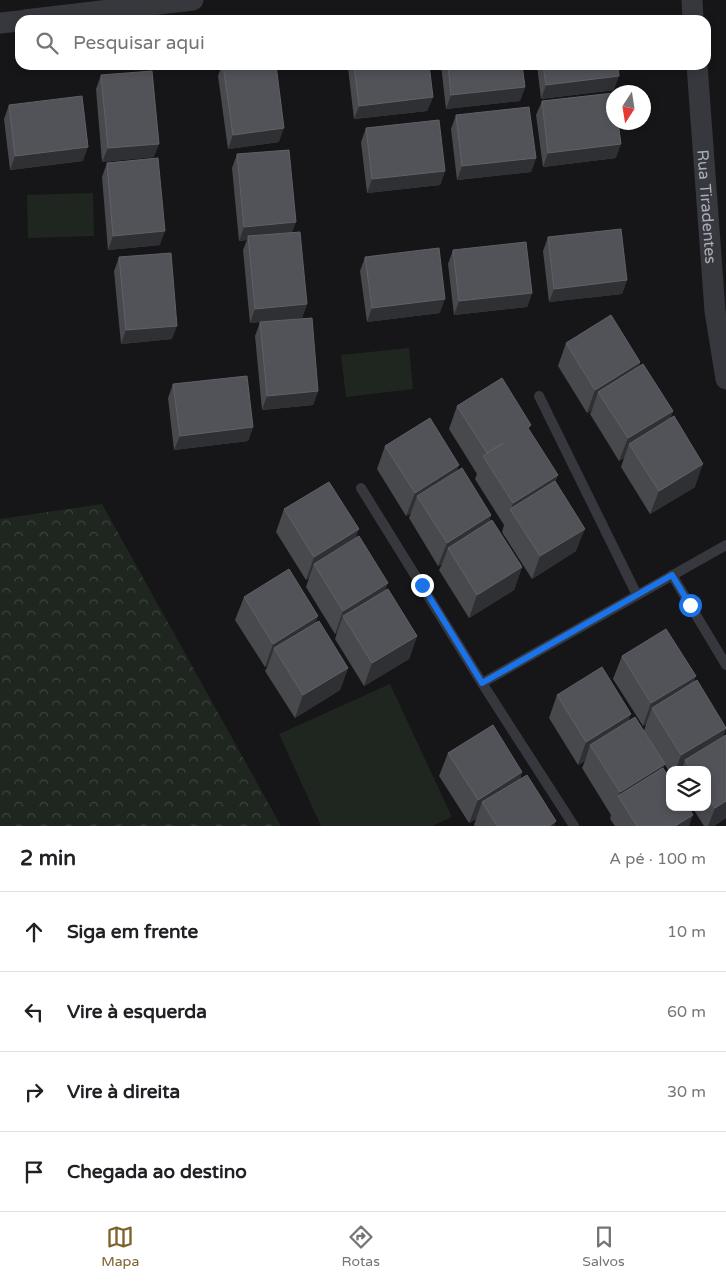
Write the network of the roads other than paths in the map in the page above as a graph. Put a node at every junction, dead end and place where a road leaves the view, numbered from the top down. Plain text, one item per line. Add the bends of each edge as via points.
1 (193, 0) edge
2 (692, 0) edge
3 (67, 15) edge
4 (694, 15) edge
5 (15, 22) edge
6 (0, 23) edge
7 (697, 70) edge
8 (726, 379) edge
9 (539, 396) dead end
10 (361, 488) dead end
11 (726, 545) edge
12 (672, 575) junction
13 (637, 595) junction
14 (726, 665) edge
15 (482, 683) junction
16 (574, 826) edge

1 - 3 street
2 - 4 street
5 - 6 street
7 - 8 street, Rua Tiradentes via 715,312
9 - 13 lane
10 - 15 lane
11 - 12 lane
12 - 13 lane
12 - 14 lane
13 - 15 lane
15 - 16 lane

